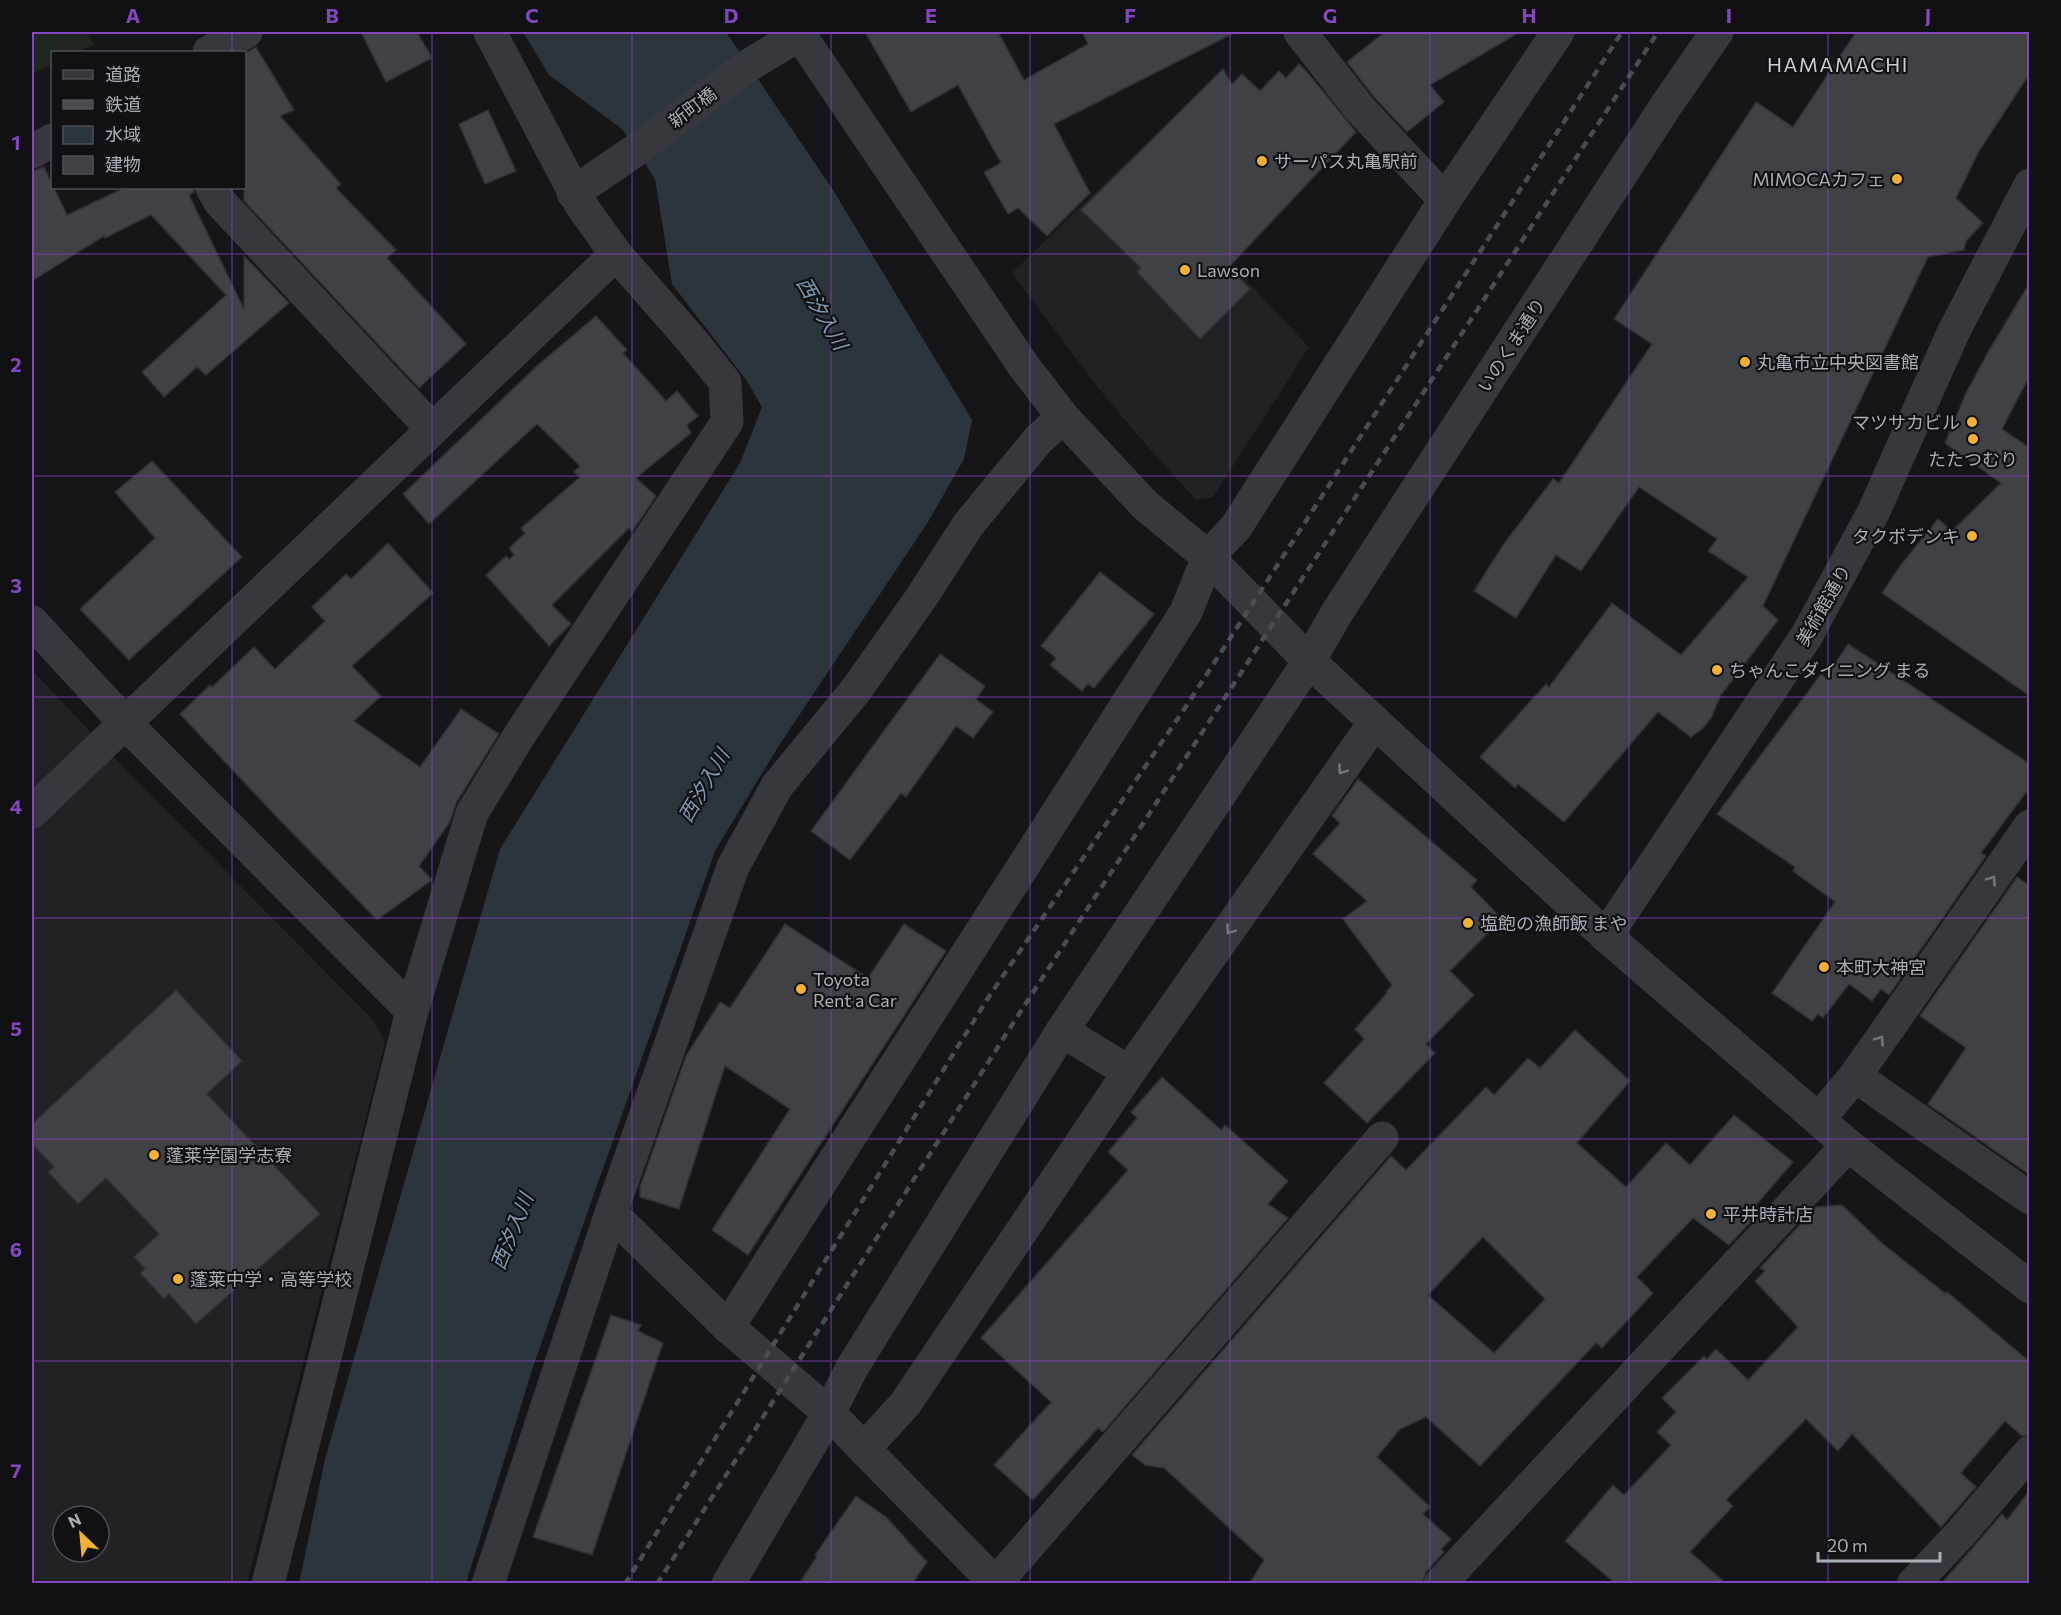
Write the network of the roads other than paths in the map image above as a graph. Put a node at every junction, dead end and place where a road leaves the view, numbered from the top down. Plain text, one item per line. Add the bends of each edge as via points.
1 (246, 32) edge
2 (490, 32) edge
3 (800, 32) edge
4 (1300, 32) edge
5 (1558, 32) edge
6 (1717, 32) edge
7 (211, 51) edge
8 (51, 141) edge
9 (32, 152) edge
10 (2030, 185) edge
11 (213, 189) edge
12 (573, 193) junction
13 (1445, 200) junction
14 (2021, 224) edge
15 (616, 254) junction
16 (1063, 417) junction
17 (432, 429) junction
18 (1208, 556) junction
19 (32, 622) edge
20 (1309, 661) junction
21 (1375, 722) junction
22 (126, 724) junction
23 (32, 812) edge
24 (2030, 826) edge
25 (1606, 936) junction
26 (412, 1011) junction
27 (1062, 1031) junction
28 (1129, 1072) junction
29 (1855, 1076) junction
30 (1819, 1119) junction
31 (1382, 1138) dead end
32 (1848, 1145) junction
33 (2030, 1198) edge
34 (611, 1213) junction
35 (2030, 1287) edge
36 (728, 1327) junction
37 (829, 1413) junction
38 (864, 1449) junction
39 (2030, 1452) edge
40 (982, 1578) edge
41 (268, 1584) edge
42 (488, 1584) edge
43 (728, 1584) edge
44 (1440, 1584) edge
45 (1913, 1584) edge

1 - 7 street
2 - 12 street
3 - 12 street, 新町橋
3 - 16 street via 1023,365
4 - 13 street via 1360,109
5 - 13 street
6 - 20 street, いのくま通り via 1666,104
8 - 9 street
10 - 14 street, 美術館通り
11 - 17 street via 220,202
12 - 15 street
13 - 18 street via 1236,527
14 - 25 street, 美術館通り via 1953,333 1875,511 1807,635
15 - 17 street
15 - 26 street via 725,382 727,422 472,813
16 - 18 street via 1145,505
16 - 34 street via 1038,440 968,525 856,690 777,786 734,867
17 - 22 street
18 - 20 street
18 - 36 street via 1186,612
19 - 22 street
20 - 21 street
20 - 27 street, いのくま通り
21 - 25 street
21 -> 28 street
22 - 23 street
22 - 26 street
29 -> 24 street
25 - 30 street
26 - 41 street
27 - 28 street
27 - 37 street, いのくま通り via 853,1366
28 - 38 street via 905,1404
29 - 30 street
29 - 33 street
30 - 32 street
31 - 40 street
32 - 35 street
32 - 44 street
34 - 36 street
34 - 42 street
36 - 37 street
37 - 38 street
37 - 43 street, いのくま通り
38 - 40 street
39 - 45 street

